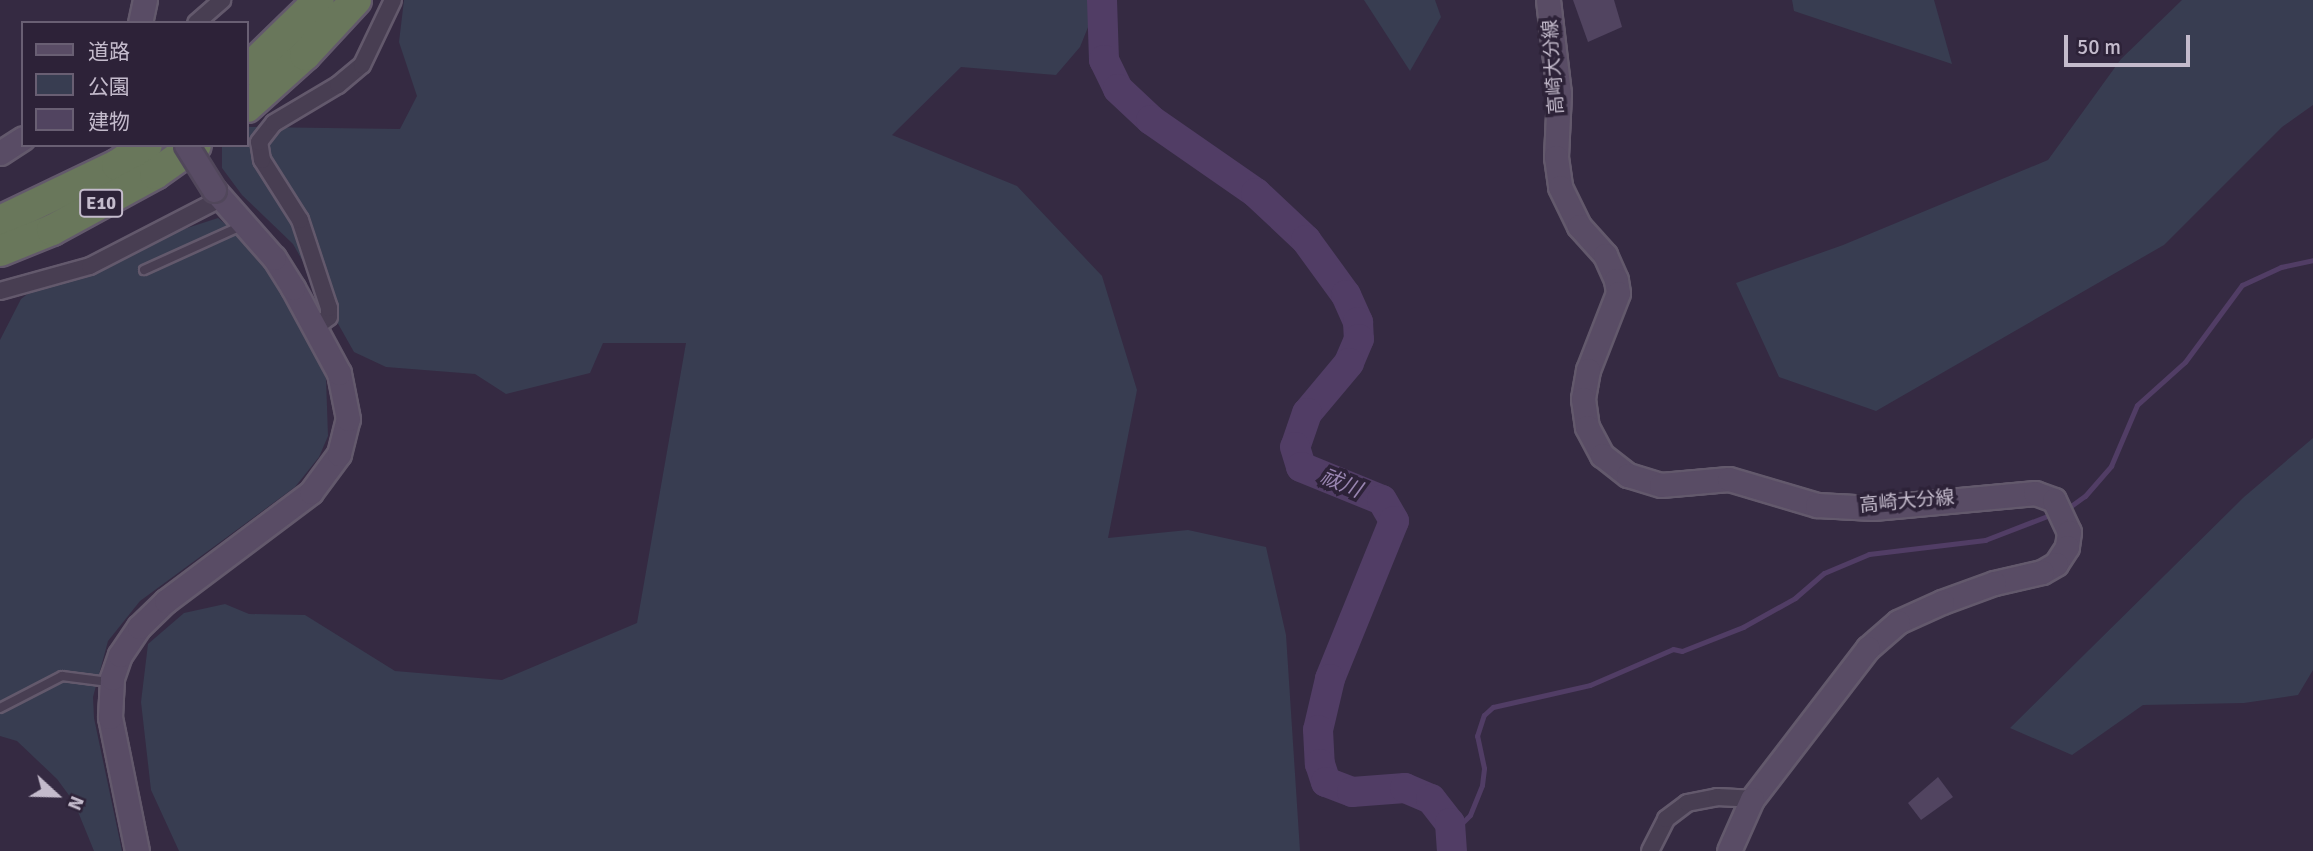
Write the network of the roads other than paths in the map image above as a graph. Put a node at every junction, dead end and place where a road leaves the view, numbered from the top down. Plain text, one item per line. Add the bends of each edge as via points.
1 (145, 0) edge
2 (222, 0) edge
3 (319, 0) edge
4 (356, 0) edge
5 (393, 0) edge
6 (1548, 0) edge
7 (140, 21) edge
8 (198, 21) edge
9 (248, 69) edge
10 (248, 106) edge
11 (21, 139) edge
12 (144, 147) edge
13 (187, 147) edge
14 (192, 147) edge
15 (0, 153) edge
16 (217, 195) junction
17 (0, 221) edge
18 (244, 225) junction
19 (0, 251) edge
20 (144, 270) dead end
21 (0, 291) edge
22 (316, 327) junction
23 (112, 682) junction
24 (0, 708) edge
25 (1752, 799) junction
26 (137, 851) edge
27 (1650, 851) edge
28 (1729, 851) edge

1 - 7 main road
2 - 8 street
3 - 9 highway
4 - 10 highway
5 - 22 street via 362,65 274,123 259,142 262,160 300,220 329,308 329,317
6 - 25 main road, 高崎大分線 via 1559,93 1556,157 1560,187 1578,226 1605,255 1618,293 1588,370 1583,399 1587,427 1602,455 1628,475 1661,485 1729,480 1817,505 1873,508 2035,493 2054,500 2069,532 2067,547 2056,564 2042,572 1994,583 1898,622 1868,648
11 - 15 main road
12 - 17 highway, E10 via 117,165
13 - 16 main road, bridge
14 - 19 highway, E10 via 155,174 52,230
16 - 18 main road
16 - 21 street via 90,267
18 - 20 lane
18 - 22 main road via 274,258
22 - 23 main road via 339,373 346,402 346,435 335,461 298,505 150,615 126,644
23 - 24 lane via 62,676
23 - 26 main road via 112,735
25 - 27 street via 1717,797 1687,803 1666,819
25 - 28 main road, 高崎大分線

